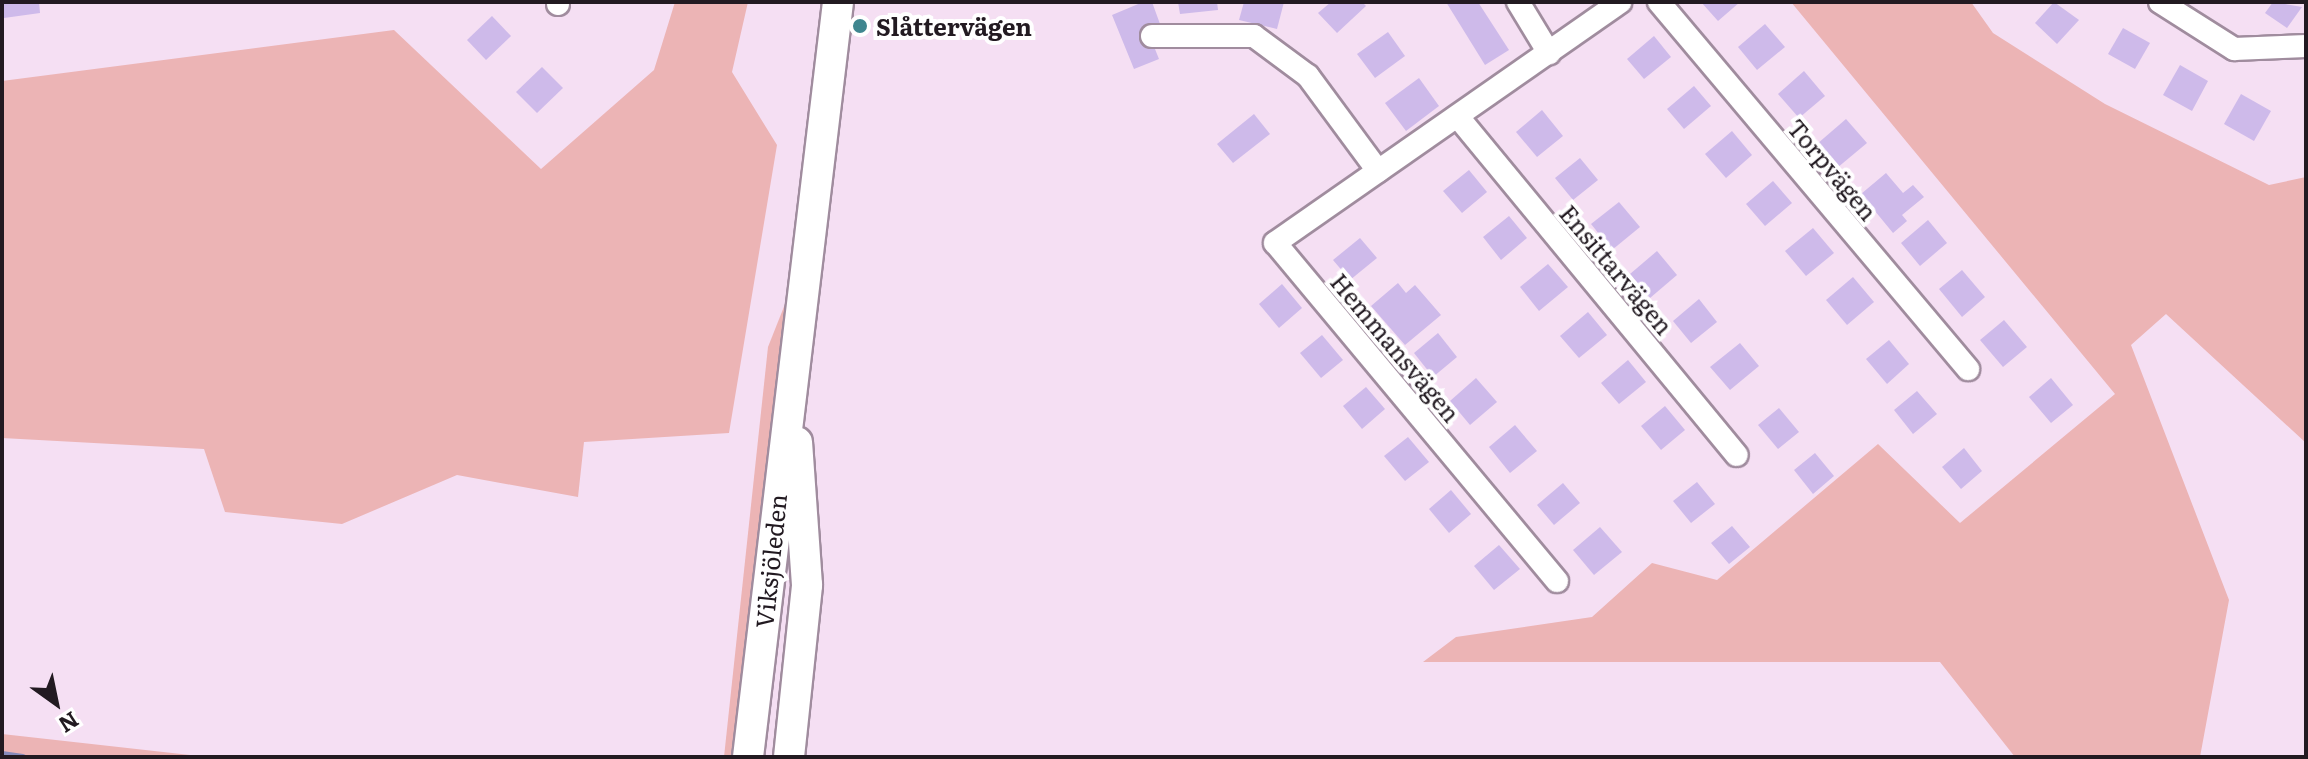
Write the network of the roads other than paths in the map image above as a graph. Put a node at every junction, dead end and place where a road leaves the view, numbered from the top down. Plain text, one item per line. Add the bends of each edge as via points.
1 (838, 2) edge
2 (1518, 2) edge
3 (1620, 2) edge
4 (1659, 2) edge
5 (2160, 2) edge
6 (1152, 36) dead end
7 (2306, 46) edge
8 (1549, 53) junction
9 (1458, 117) junction
10 (1378, 171) junction
11 (792, 364) junction
12 (1968, 369) dead end
13 (1737, 455) dead end
14 (1557, 581) dead end
15 (748, 757) edge
16 (789, 757) edge

1 - 11 main road, Viksjöleden via 806,286
2 - 8 street
3 - 8 street, Hemmansvägen
4 - 12 street, Torpvägen
5 - 7 street via 2234,49
6 - 10 street via 1254,36 1308,76
8 - 9 street, Hemmansvägen
9 - 10 street, Hemmansvägen
9 - 13 street, Ensittarvägen
10 - 14 street, Hemmansvägen via 1275,243
11 - 15 main road, Viksjöleden
11 - 16 main road, Viksjöleden via 807,585

